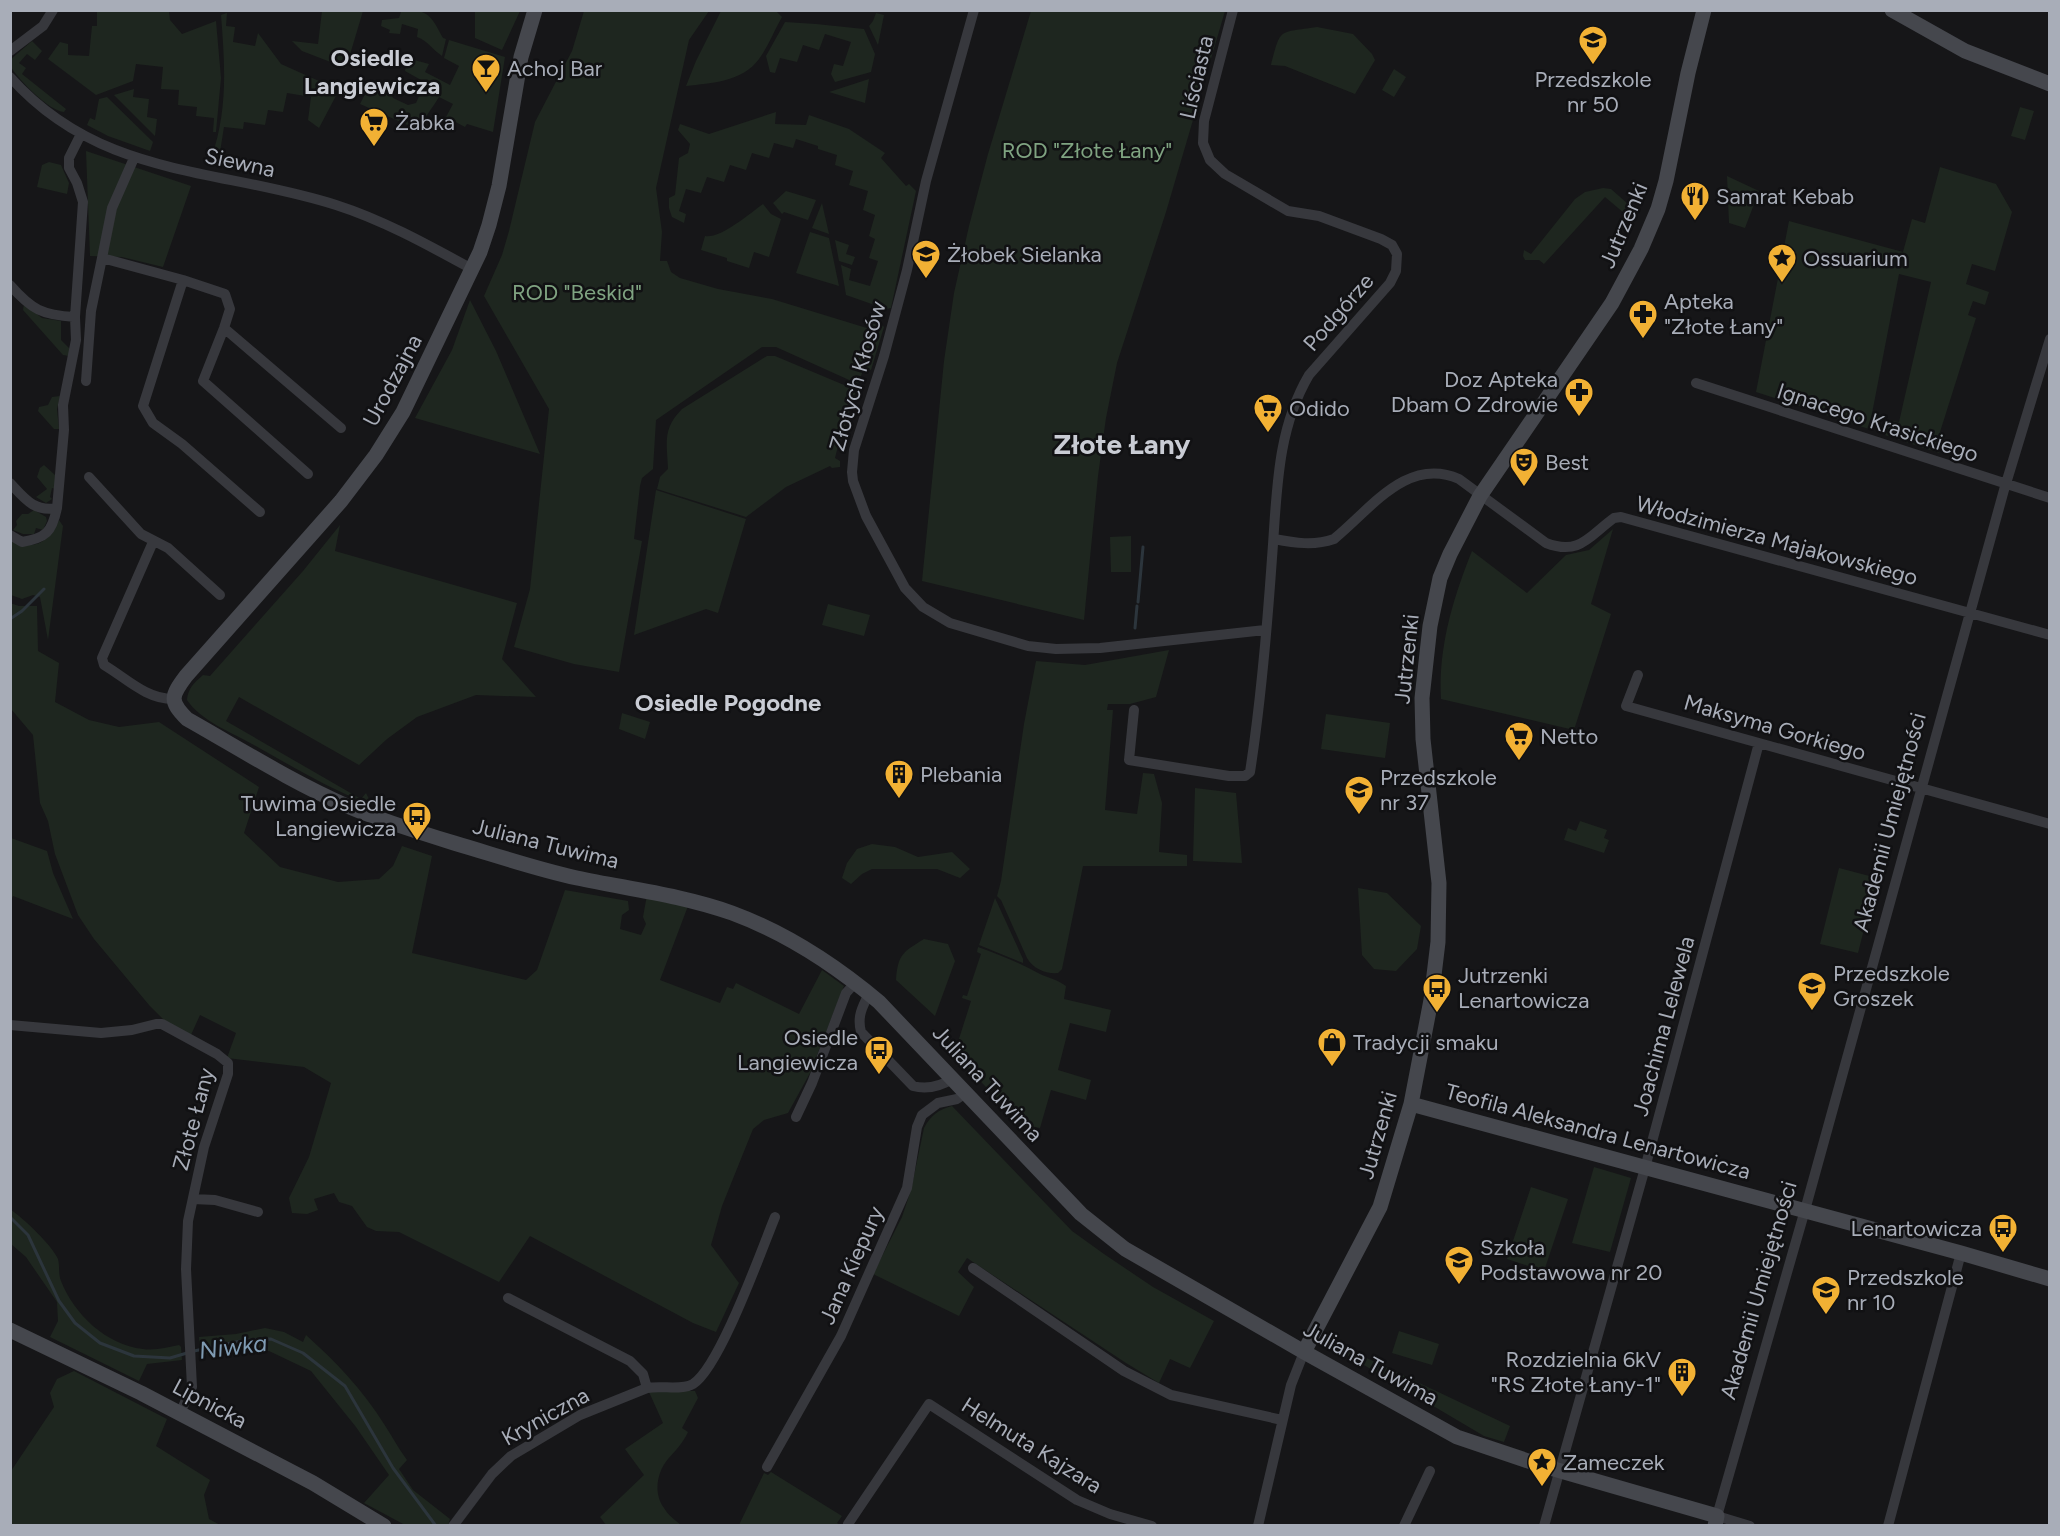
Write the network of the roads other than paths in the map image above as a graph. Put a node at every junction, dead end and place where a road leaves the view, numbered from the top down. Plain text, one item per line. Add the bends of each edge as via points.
1 (53, 10) edge
2 (535, 10) edge
3 (974, 10) edge
4 (1233, 10) edge
5 (1704, 10) edge
6 (1892, 10) edge
7 (10, 51) edge
8 (10, 77) edge
9 (2049, 84) edge
10 (81, 134) junction
11 (1206, 153) joint
12 (134, 158) junction
13 (102, 258) junction
14 (472, 269) junction
15 (183, 280) junction
16 (11, 287) edge
17 (75, 317) junction
18 (224, 328) junction
19 (2049, 339) edge
20 (86, 381) dead end
21 (1696, 383) dead end
22 (341, 428) dead end
23 (308, 474) dead end
24 (89, 477) dead end
25 (10, 483) edge
26 (2006, 483) junction
27 (1480, 495) junction
28 (2049, 498) edge
29 (57, 508) junction
30 (260, 512) dead end
31 (10, 534) edge
32 (1274, 539) junction
33 (153, 542) junction
34 (220, 595) dead end
35 (1970, 613) junction
36 (1265, 630) junction
37 (2049, 635) edge
38 (1638, 675) dead end
39 (175, 704) junction
40 (1134, 710) dead end
41 (1759, 743) junction
42 (1921, 788) junction
43 (2049, 824) edge
44 (856, 982) junction
45 (869, 994) junction
46 (10, 1025) edge
47 (954, 1078) junction
48 (967, 1092) junction
49 (1411, 1104) junction
50 (796, 1117) dead end
51 (1645, 1168) junction
52 (193, 1199) junction
53 (1805, 1210) junction
54 (258, 1212) dead end
55 (775, 1217) dead end
56 (1961, 1253) junction
57 (973, 1268) dead end
58 (2049, 1279) edge
59 (508, 1298) dead end
60 (10, 1330) edge
61 (1304, 1352) junction
62 (648, 1388) junction
63 (180, 1413) junction
64 (1282, 1420) junction
65 (767, 1467) dead end
66 (1430, 1471) dead end
67 (1559, 1471) junction
68 (1716, 1521) edge
69 (384, 1526) edge
70 (453, 1526) edge
71 (850, 1526) edge
72 (1152, 1526) edge
73 (1257, 1526) edge
74 (1404, 1526) edge
75 (1544, 1526) edge
76 (1750, 1526) edge
77 (1888, 1526) edge

1 - 7 street via 43,26
2 - 14 street, Urodzajna via 521,57 496,201
3 - 36 street, Złotych Kłosów via 926,181 884,356 854,450 853,481 866,516 905,588 923,607 950,623 1028,646 1109,647
4 - 11 street, Liściasta via 1204,121
5 - 27 street, Jutrzenki via 1666,181 1637,258 1606,312
6 - 9 street via 1965,51
8 - 10 street, Siewna via 52,116
10 - 12 street, Siewna
10 - 17 street via 69,158 69,168 83,202
11 - 32 street, Podgórze via 1225,174 1282,208 1318,216 1381,239 1392,245 1397,254 1396,271 1390,283 1301,389 1285,433
12 - 13 street via 112,208
12 - 14 street, Siewna via 334,205 365,216
13 - 15 street
13 - 20 street via 91,311
14 - 39 street, Urodzajna via 415,389 376,455 341,501 186,676 177,688
15 - 18 street via 225,294 230,309
15 - 30 street via 143,406 153,423
16 - 17 street via 40,311
17 - 29 street via 76,340 63,405
18 - 22 street
18 - 23 street via 203,381
19 - 26 street, Akademii Umiejętności
21 - 26 street, Ignacego Krasickiego
24 - 33 street
25 - 29 street via 26,501 43,511
26 - 28 street, Ignacego Krasickiego
26 - 35 street, Akademii Umiejętności
27 - 32 street via 1459,479 1431,472 1399,484 1334,539 1299,544
27 - 35 street, Włodzimierza Majakowskiego via 1556,547 1579,546 1614,518 1622,517
27 - 49 street, Jutrzenki via 1440,578 1424,668 1423,739 1437,848 1440,909 1431,1000
29 - 31 street via 53,526 40,539 22,542
32 - 36 street, Podgórze
33 - 34 street via 168,548
33 - 39 street via 102,658 104,664 149,694
35 - 37 street, Włodzimierza Majakowskiego
35 - 42 street, Akademii Umiejętności
36 - 40 street, Podgórze via 1257,729 1250,772 1245,777 1129,760
38 - 41 street, Maksyma Gorkiego via 1626,706
39 - 44 street, Juliana Tuwima via 187,719 309,788 365,813 540,868 675,896 733,914 780,934
41 - 42 street, Maksyma Gorkiego
41 - 51 street, Joachima Lelewela
42 - 43 street, Maksyma Gorkiego
42 - 53 street, Akademii Umiejętności
44 - 45 street, Juliana Tuwima
44 - 50 street via 846,993
45 - 47 street, Juliana Tuwima
45 - 47 street via 858,1022 861,1032 913,1086 923,1089
46 - 52 street, Złote Łany via 101,1033 162,1024 225,1060 228,1074 204,1147
47 - 48 street, Juliana Tuwima
48 - 61 street, Juliana Tuwima via 1081,1214 1125,1249
48 - 65 street, Jana Kiepury via 938,1103 922,1115 907,1188 841,1336
49 - 51 street, Teofila Aleksandra Lenartowicza
49 - 61 street, Jutrzenki via 1380,1207
51 - 53 street, Teofila Aleksandra Lenartowicza
51 - 67 street, Joachima Lelewela
52 - 54 street, Złote Łany via 214,1200
52 - 63 street, Złote Łany via 186,1269 192,1387
53 - 56 street, Teofila Aleksandra Lenartowicza
53 - 68 street, Akademii Umiejętności
55 - 62 street, Kryniczna via 707,1370 691,1385
56 - 58 street, Teofila Aleksandra Lenartowicza
56 - 77 street
57 - 64 street via 1124,1371 1171,1395
59 - 62 street via 630,1361 644,1374
60 - 63 street, Lipnicka
61 - 64 street
61 - 67 street, Juliana Tuwima via 1457,1437
62 - 70 street, Kryniczna via 580,1415 511,1456 492,1474
63 - 69 street, Lipnicka via 313,1483
64 - 73 street
66 - 74 street
67 - 68 street, Juliana Tuwima
67 - 75 street, Joachima Lelewela
68 - 76 street, Juliana Tuwima
71 - 72 street, Helmuta Kajzara via 929,1404 1077,1500

